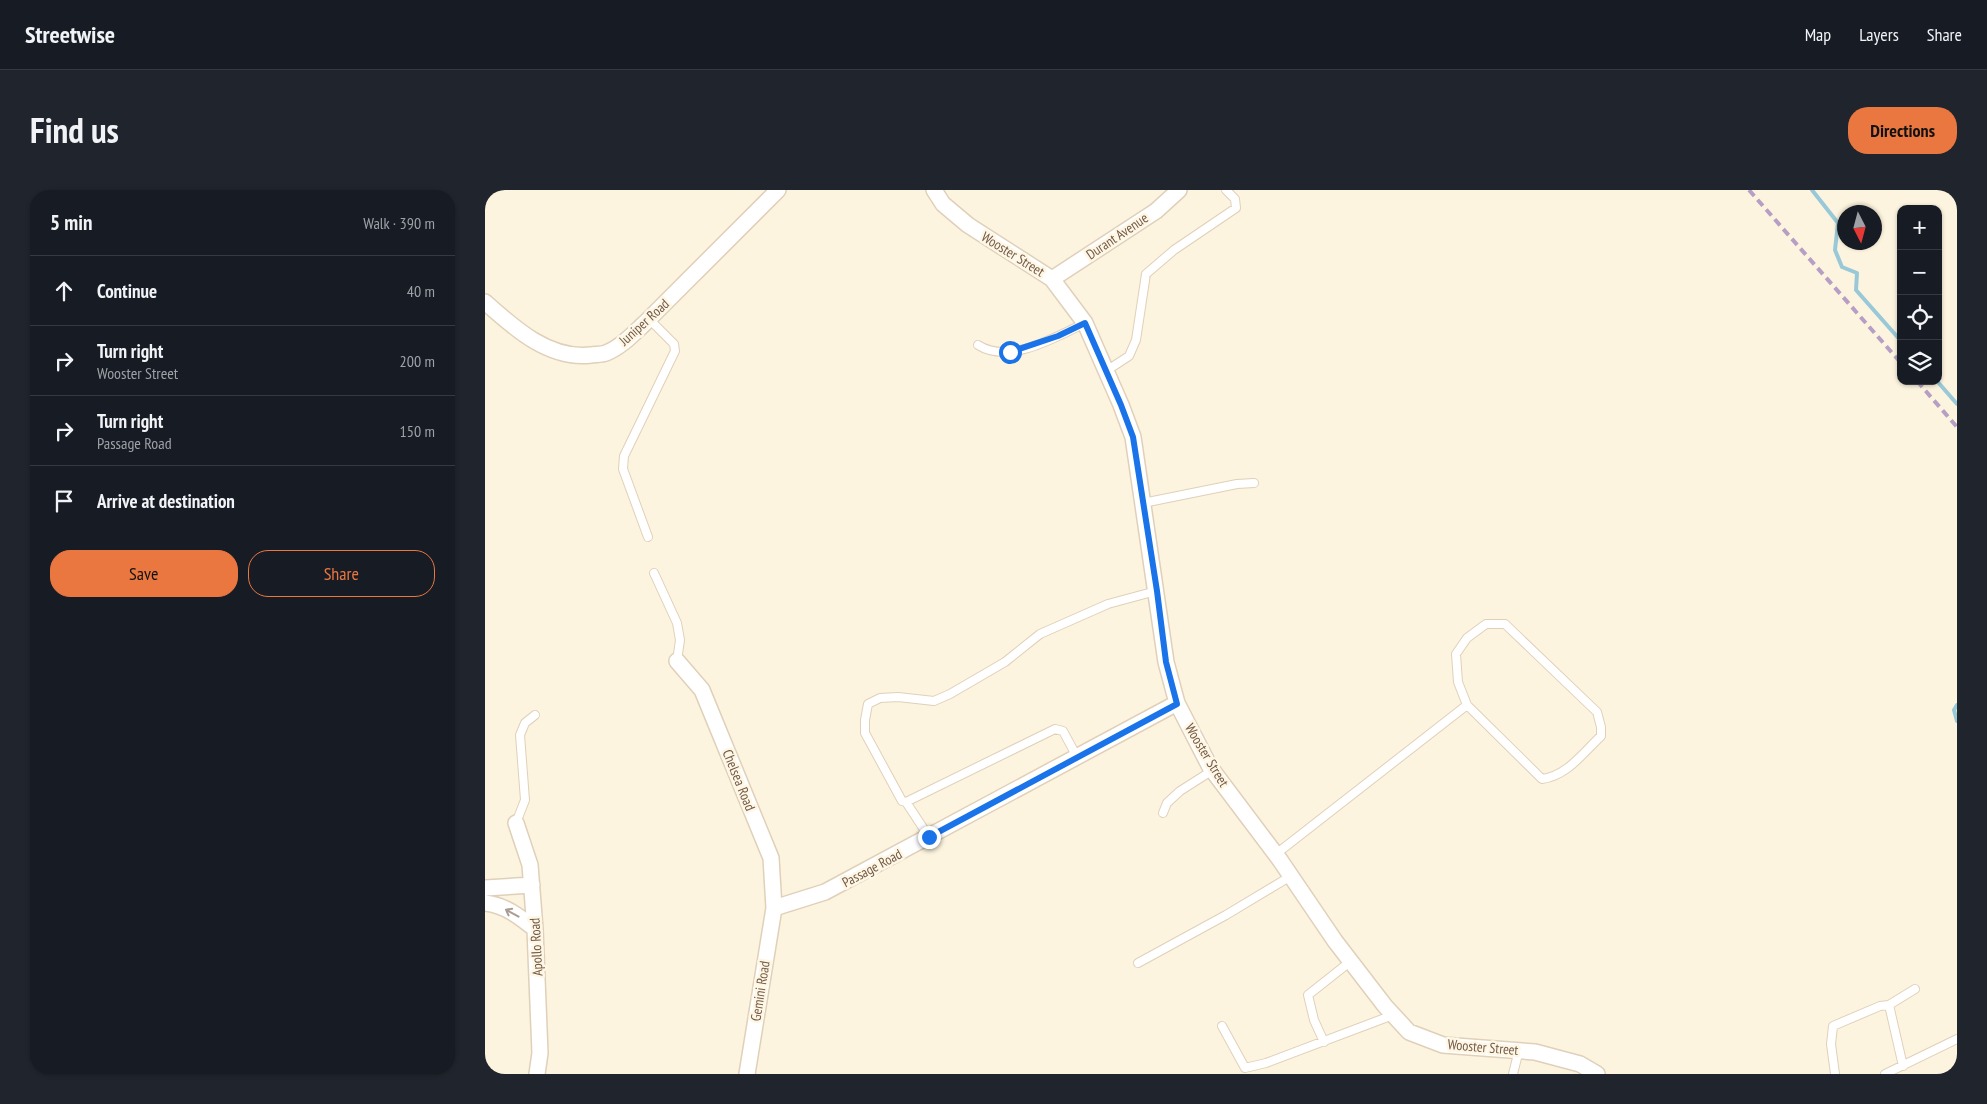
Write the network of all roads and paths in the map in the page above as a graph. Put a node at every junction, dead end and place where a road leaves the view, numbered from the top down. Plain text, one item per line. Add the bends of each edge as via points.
1 (778, 190) edge
2 (934, 190) edge
3 (1179, 190) edge
4 (1225, 190) edge
5 (1052, 279) junction
6 (485, 302) edge
7 (649, 319) junction
8 (1085, 323) junction
9 (978, 345) dead end
10 (1106, 371) junction
11 (1254, 483) dead end
12 (1143, 503) junction
13 (649, 537) dead end
14 (653, 573) dead end
15 (1157, 591) junction
16 (677, 661) joint
17 (1177, 704) junction
18 (1467, 705) junction
19 (535, 715) dead end
20 (1077, 757) junction
21 (1213, 770) junction
22 (906, 802) junction
23 (1163, 813) dead end
24 (515, 823) joint
25 (929, 837) junction
26 (1275, 854) junction
27 (1291, 876) junction
28 (532, 885) junction
29 (485, 888) edge
30 (485, 904) edge
31 (774, 908) junction
32 (535, 929) junction
33 (1351, 962) junction
34 (1138, 963) dead end
35 (1915, 988) dead end
36 (1889, 1005) junction
37 (1393, 1015) junction
38 (1222, 1026) dead end
39 (1957, 1039) edge
40 (1324, 1042) junction
41 (1519, 1050) junction
42 (1903, 1066) junction
43 (537, 1074) edge
44 (747, 1074) edge
45 (1513, 1074) edge
46 (1597, 1074) edge
47 (1835, 1074) edge
48 (1885, 1074) edge

1 - 7 street, Juniper Road
2 - 5 street, Wooster Street via 943,204 968,226
3 - 5 street, Durant Avenue via 1156,210
4 - 10 lane via 1235,199 1236,208 1174,250 1146,274 1136,340 1129,356
5 - 8 street, Wooster Street
6 - 7 street, Juniper Road via 510,325 544,348 577,357 605,353 625,341
7 - 13 lane via 674,344 675,351 624,456 623,469
8 - 9 lane via 1010,352 996,353
8 - 10 street, Wooster Street
10 - 12 street, Wooster Street via 1133,437
11 - 12 lane
12 - 15 street, Wooster Street
14 - 16 lane via 677,623 680,640
15 - 17 street, Wooster Street via 1166,662
15 - 22 lane via 1108,604 1040,634 1005,662 934,701 898,696 880,698 868,704 865,733 902,801
16 - 31 street, Chelsea Road via 702,690 771,858
17 - 20 street, Passage Road
17 - 21 street, Wooster Street
18 - 18 lane via 1458,682 1456,654 1467,638 1486,624 1505,624 1597,712 1601,736 1562,773 1542,779
18 - 26 lane
19 - 24 lane via 525,723 520,735 525,800
20 - 22 lane via 1063,731 1055,729
20 - 25 street, Passage Road
21 - 23 lane via 1167,802
21 - 26 street, Wooster Street
22 - 25 lane
24 - 28 street, Apollo Road via 530,865
25 - 31 street, Passage Road via 825,892
26 - 27 street, Wooster Street
27 - 33 street, Wooster Street
27 - 34 lane
28 - 29 street
28 - 32 street, Apollo Road
32 -> 30 street via 514,913 494,904
31 - 44 street, Gemini Road
32 - 43 street, Apollo Road via 540,1053
33 - 37 street, Wooster Street
33 - 40 lane via 1309,995 1313,1020
35 - 36 lane
36 - 42 lane
36 - 47 lane via 1833,1026 1831,1044
37 - 40 lane
37 - 41 street, Wooster Street via 1409,1032 1443,1045
38 - 40 lane via 1245,1068
39 - 42 lane
41 - 45 lane
41 - 46 street, Wooster Street via 1580,1064
42 - 48 lane

